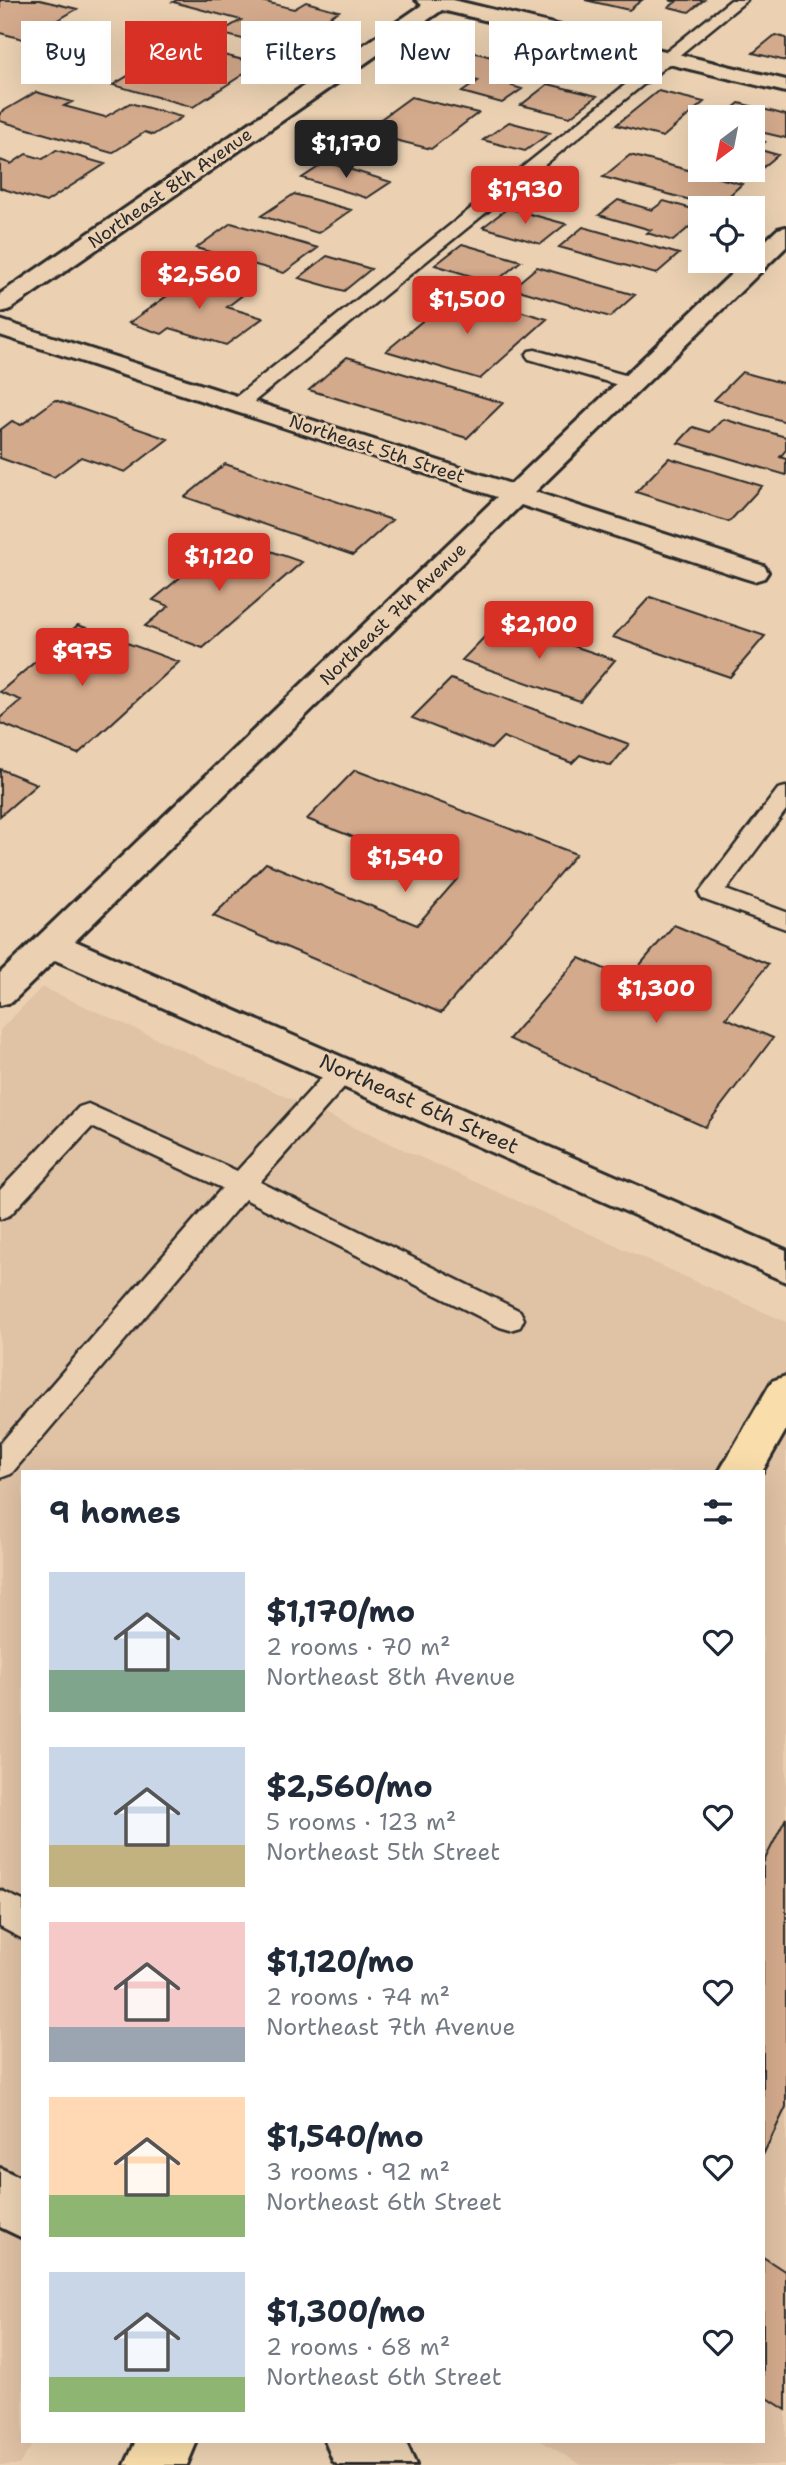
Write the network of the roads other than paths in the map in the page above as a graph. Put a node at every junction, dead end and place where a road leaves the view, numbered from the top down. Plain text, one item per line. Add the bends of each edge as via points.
1 (740, 0) edge
2 (436, 1) edge
3 (667, 58) junction
4 (786, 86) edge
5 (786, 234) edge
6 (0, 305) edge
7 (0, 327) edge
8 (535, 355) dead end
9 (632, 383) junction
10 (239, 404) junction
11 (517, 494) junction
12 (754, 572) dead end
13 (786, 794) edge
14 (786, 922) edge
15 (51, 944) junction
16 (0, 993) edge
17 (344, 1070) junction
18 (241, 1185) junction
19 (0, 1208) edge
20 (786, 1267) edge
21 (510, 1319) dead end
22 (786, 1393) edge
23 (0, 1465) edge
24 (741, 1470) edge
25 (0, 1907) edge
26 (21, 1921) edge
27 (168, 2443) edge
28 (356, 2443) edge
29 (154, 2465) edge
30 (387, 2465) edge

1 - 3 lane
2 - 3 street
2 - 6 street, Northeast 8th Avenue
3 - 4 street
3 - 10 lane
5 - 9 street, Northeast 7th Avenue
7 - 10 street, Northeast 5th Street
8 - 9 lane
9 - 11 street, Northeast 7th Avenue
10 - 11 street, Northeast 5th Street
11 - 12 street, Northeast 5th Street
11 - 15 street, Northeast 7th Avenue
13 - 14 lane via 711,893
15 - 16 street, Northeast 7th Avenue
15 - 17 street, Northeast 6th Street
17 - 18 lane
17 - 20 street, Northeast 6th Street
18 - 19 lane via 88,1114
18 - 21 lane
18 - 23 lane
22 - 24 main road
25 - 26 lane
27 - 29 main road
28 - 30 street

